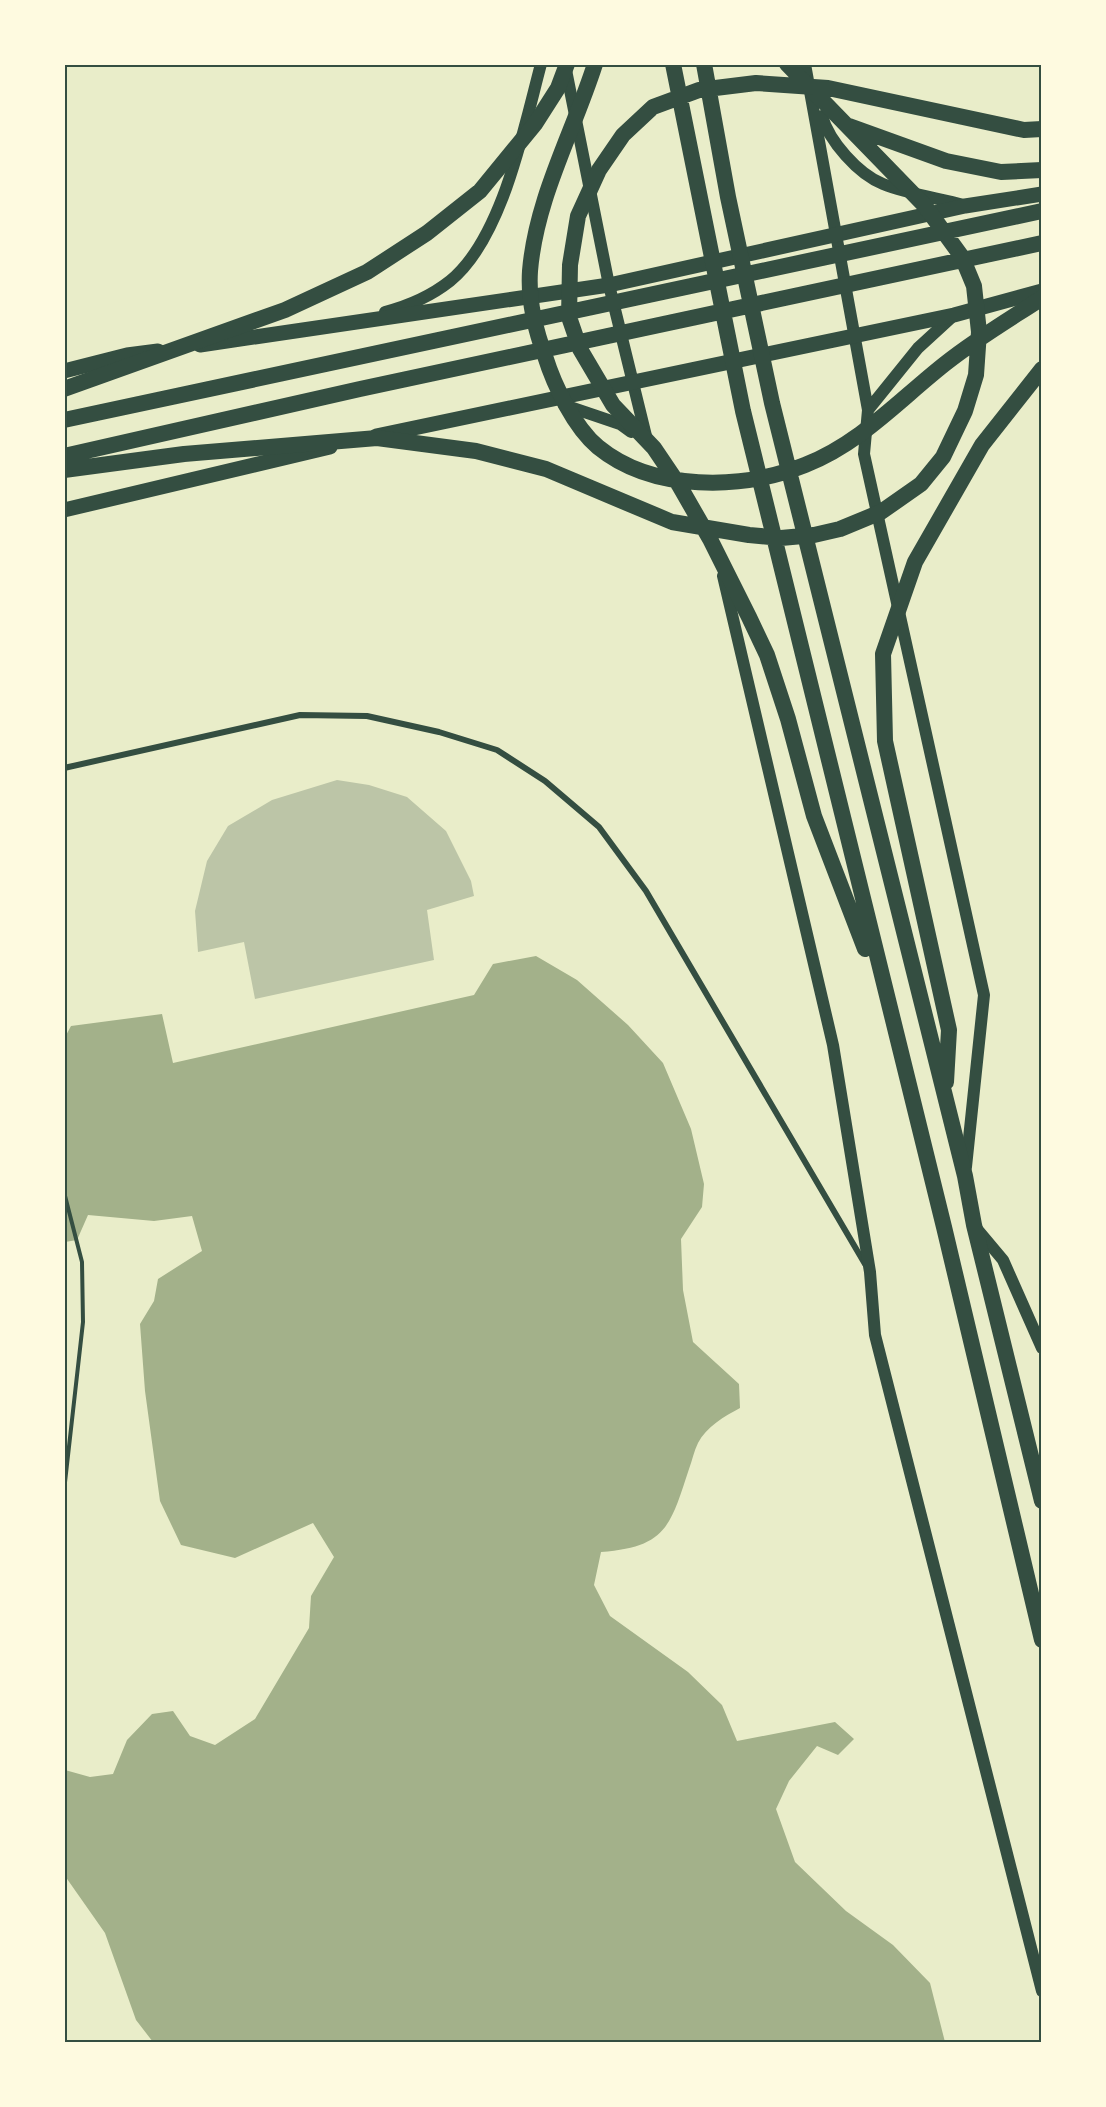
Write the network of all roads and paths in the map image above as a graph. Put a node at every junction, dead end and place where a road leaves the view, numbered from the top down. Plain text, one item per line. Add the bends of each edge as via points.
1 (541, 64) edge
2 (566, 64) edge
3 (595, 64) edge
4 (673, 64) edge
5 (704, 64) edge
6 (787, 64) edge
7 (805, 64) edge
8 (844, 124) junction
9 (1041, 129) edge
10 (1041, 170) edge
11 (1041, 194) edge
12 (965, 206) junction
13 (1041, 211) edge
14 (837, 233) junction
15 (1041, 243) edge
16 (609, 285) junction
17 (1041, 291) edge
18 (1041, 298) edge
19 (954, 315) junction
20 (340, 325) junction
21 (855, 336) junction
22 (1041, 369) edge
23 (64, 371) edge
24 (633, 382) junction
25 (64, 389) edge
26 (549, 399) junction
27 (868, 410) junction
28 (64, 420) edge
29 (649, 447) junction
30 (64, 456) edge
31 (64, 470) edge
32 (64, 510) edge
33 (64, 768) edge
34 (892, 1019) junction
35 (945, 1098) junction
36 (965, 1176) junction
37 (64, 1192) edge
38 (974, 1226) junction
39 (870, 1272) junction
40 (1041, 1348) edge
41 (64, 1491) edge
42 (1041, 1501) edge
43 (1041, 1640) edge
44 (1041, 1991) edge

1 - 20 main road via 509,184 471,258 451,280 428,295 404,307
2 - 16 main road
2 - 25 highway via 558,88 535,124 480,191 367,272 285,310
3 - 18 highway via 540,215 531,264 531,308 552,378 574,416 597,446 632,468 701,482 728,482 768,477 806,465 872,426 947,363
4 - 34 highway via 743,411
5 - 35 highway via 772,404
6 - 8 highway
7 - 12 main road via 826,130 846,157 881,183
7 - 14 main road
8 - 10 highway via 946,160 1001,172
8 - 31 highway via 925,206 962,256 974,286 978,321 976,375 965,411 943,457 921,484 881,512 814,535 749,535 672,522 546,469 476,451 376,438 184,454
9 - 34 highway via 1024,130 828,88 756,83 699,90 653,107 623,135 599,170 578,216 570,265 569,318 580,349 613,405 654,448 679,485 767,655 814,816
11 - 12 main road
12 - 14 main road
13 - 28 highway
14 - 16 main road
14 - 21 main road
15 - 30 highway
16 - 20 main road
16 - 24 main road
17 - 19 main road
19 - 21 main road
19 - 27 main road via 918,348
20 - 23 main road via 127,355
21 - 24 main road
21 - 27 main road
22 - 35 highway via 982,445 915,562 883,654 885,741 949,1030
24 - 26 main road
24 - 29 main road
26 - 29 main road via 620,424
26 - 32 main road
27 - 36 main road via 864,454 984,995
29 - 39 main road via 677,479 717,554 833,1045
33 - 39 street via 300,716 368,716 497,750 545,781 599,827 646,891
34 - 43 highway
35 - 36 highway
36 - 38 highway
37 - 41 path via 82,1262 83,1322
38 - 40 main road via 1003,1260
38 - 42 highway
39 - 44 main road via 875,1335

